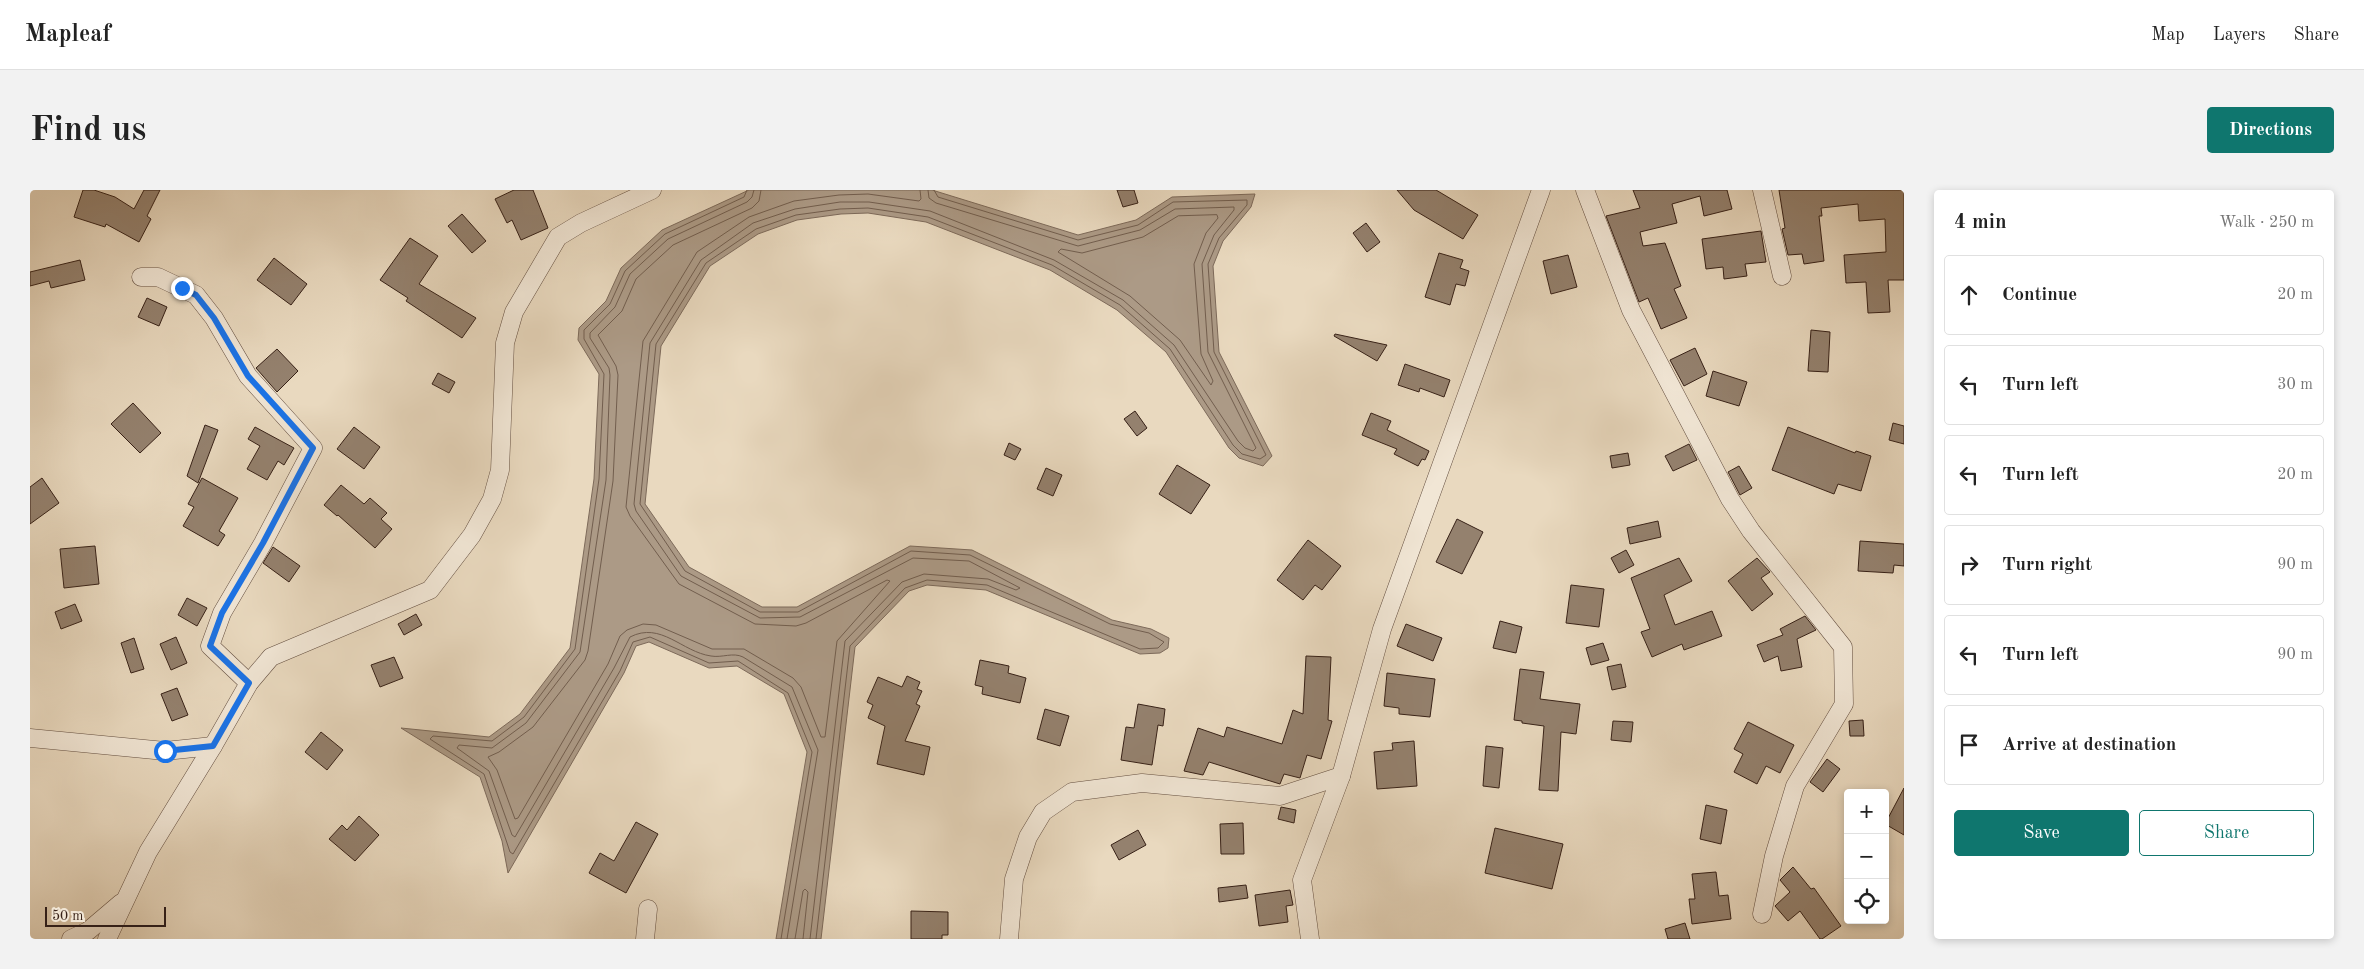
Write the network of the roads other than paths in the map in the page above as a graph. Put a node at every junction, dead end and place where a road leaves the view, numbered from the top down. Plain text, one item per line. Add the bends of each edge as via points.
1 (652, 190) edge
2 (1542, 190) edge
3 (1585, 190) edge
4 (1762, 190) edge
5 (1782, 276) dead end
6 (141, 277) dead end
7 (249, 683) junction
8 (30, 738) edge
9 (213, 746) junction
10 (1341, 776) junction
11 (125, 900) junction
12 (648, 909) dead end
13 (1762, 914) dead end
14 (71, 939) edge
15 (107, 939) edge
16 (645, 939) edge
17 (1009, 939) edge
18 (1310, 939) edge

1 - 7 street via 558,237 514,312 505,343 500,470 492,499 472,535 430,590 272,657
2 - 10 street via 1382,629
3 - 13 street via 1631,310 1730,499 1751,531 1843,647 1844,704 1795,786 1774,856
4 - 5 street
6 - 7 street via 158,277 196,295 214,318 248,376 313,448 222,613 210,646
7 - 9 street
8 - 9 street via 165,751
9 - 11 street via 148,852
10 - 17 street via 1280,796 1142,783 1072,792 1043,812 1028,837 1014,879
10 - 18 street via 1302,880
11 - 14 street via 88,930
11 - 15 street
12 - 16 street

